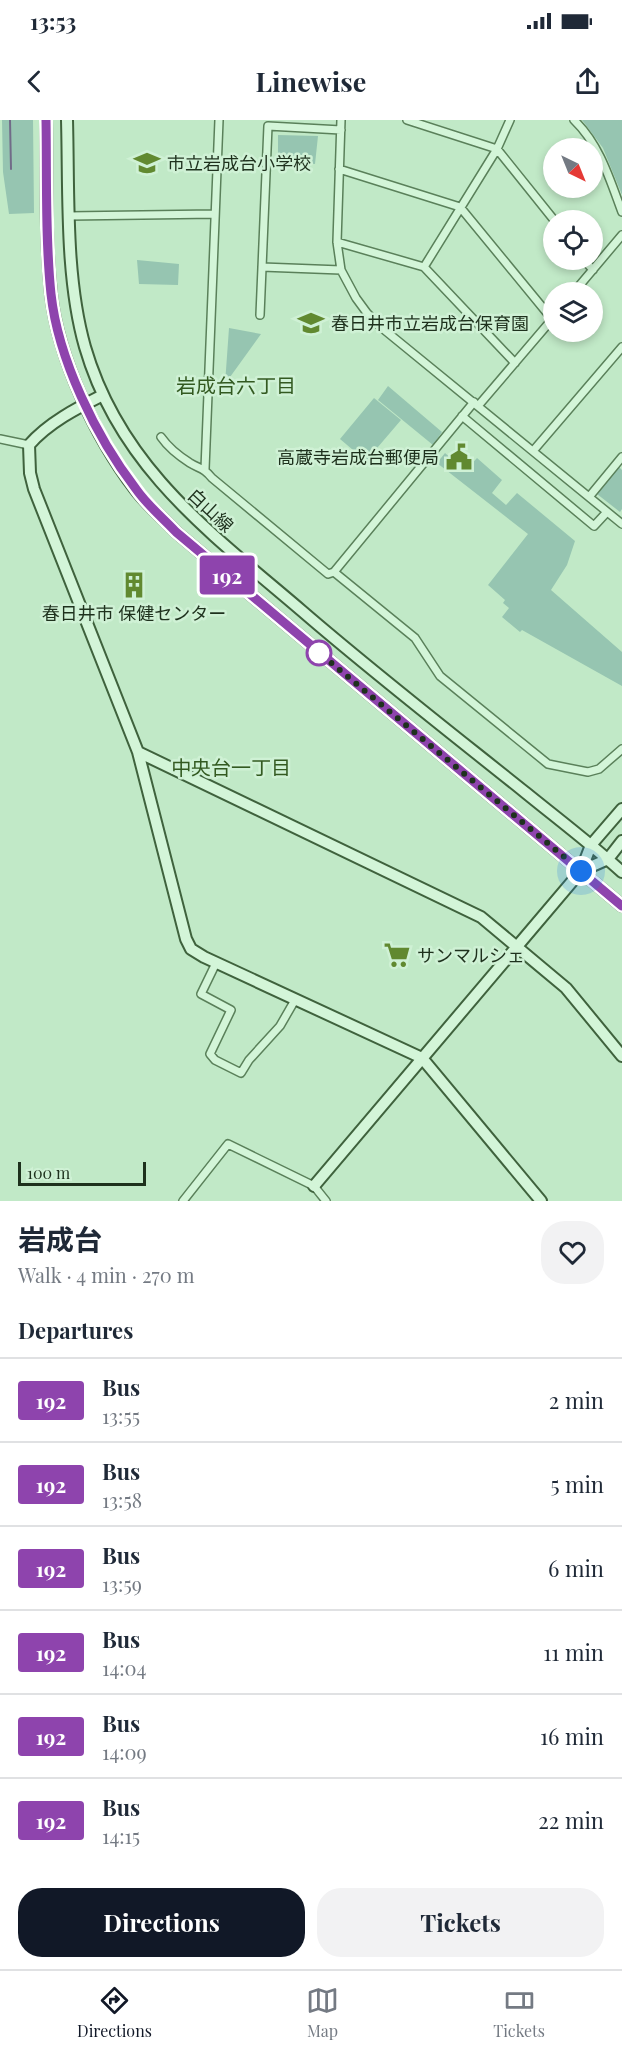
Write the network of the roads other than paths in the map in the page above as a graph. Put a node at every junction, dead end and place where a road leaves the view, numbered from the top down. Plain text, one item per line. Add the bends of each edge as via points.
1 (46, 120) edge
2 (67, 120) edge
3 (219, 120) edge
4 (341, 120) edge
5 (407, 120) edge
6 (510, 120) edge
7 (574, 120) edge
8 (340, 130) junction
9 (497, 149) junction
10 (339, 169) junction
11 (460, 207) junction
12 (546, 210) edge
13 (622, 212) edge
14 (215, 214) junction
15 (69, 216) junction
16 (622, 235) edge
17 (338, 242) junction
18 (603, 258) edge
19 (262, 267) junction
20 (424, 267) junction
21 (341, 270) junction
22 (593, 270) edge
23 (583, 282) edge
24 (543, 306) edge
25 (260, 315) dead end
26 (543, 330) edge
27 (622, 347) edge
28 (514, 363) junction
29 (103, 396) junction
30 (476, 404) junction
31 (84, 405) junction
32 (462, 416) junction
33 (161, 437) dead end
34 (0, 440) edge
35 (29, 445) junction
36 (533, 451) junction
37 (622, 457) edge
38 (205, 469) junction
39 (589, 496) junction
40 (607, 512) junction
41 (622, 524) edge
42 (334, 572) junction
43 (622, 749) edge
44 (138, 752) junction
45 (622, 809) edge
46 (622, 841) edge
47 (591, 846) junction
48 (608, 859) junction
49 (581, 871) junction
50 (622, 872) edge
51 (622, 906) edge
52 (516, 946) junction
53 (216, 963) junction
54 (295, 1000) junction
55 (622, 1056) edge
56 (422, 1058) junction
57 (314, 1186) junction
58 (183, 1201) edge
59 (326, 1201) edge
60 (541, 1201) edge

1 - 31 street via 51,295
2 - 15 street, 白山線
3 - 14 street
4 - 8 street
5 - 9 street
6 - 9 street
7 - 13 street via 591,139
8 - 10 street
8 - 19 street via 268,126
9 - 11 street
9 - 12 street
10 - 11 street
10 - 17 street
11 - 20 street
11 - 24 street
14 - 15 street
14 - 38 street
15 - 29 street, 白山線 via 74,296 85,348
16 - 18 street
17 - 20 street
17 - 21 street
19 - 21 street
19 - 25 street
20 - 28 street
21 - 30 street via 367,313
22 - 23 street
26 - 28 street
27 - 36 street
28 - 30 street
29 - 31 street
29 - 47 street, 白山線 via 135,450 192,517
30 - 32 street
30 - 36 street
31 - 35 street via 39,434
31 - 49 street via 137,491 176,532
32 - 40 street via 594,526
32 - 42 street
33 - 38 street via 190,463
34 - 35 street
35 - 44 street via 34,489
36 - 39 street
37 - 39 street
38 - 42 street via 328,574
39 - 40 street
40 - 41 street
42 - 43 street via 415,638 440,676 548,764 588,772 599,769
44 - 52 street via 481,917
44 - 53 street via 186,939 191,950
45 - 47 street
46 - 48 street
47 - 48 street, 白山線
47 - 49 street
48 - 49 street
48 - 50 street, 白山線
49 - 51 street
49 - 52 street
52 - 55 street via 566,988
52 - 56 street
53 - 54 street
53 - 54 street via 201,994 231,1010 210,1054 241,1073 280,1026
54 - 56 street
56 - 57 street
56 - 60 street
57 - 58 street via 228,1144
57 - 59 street

